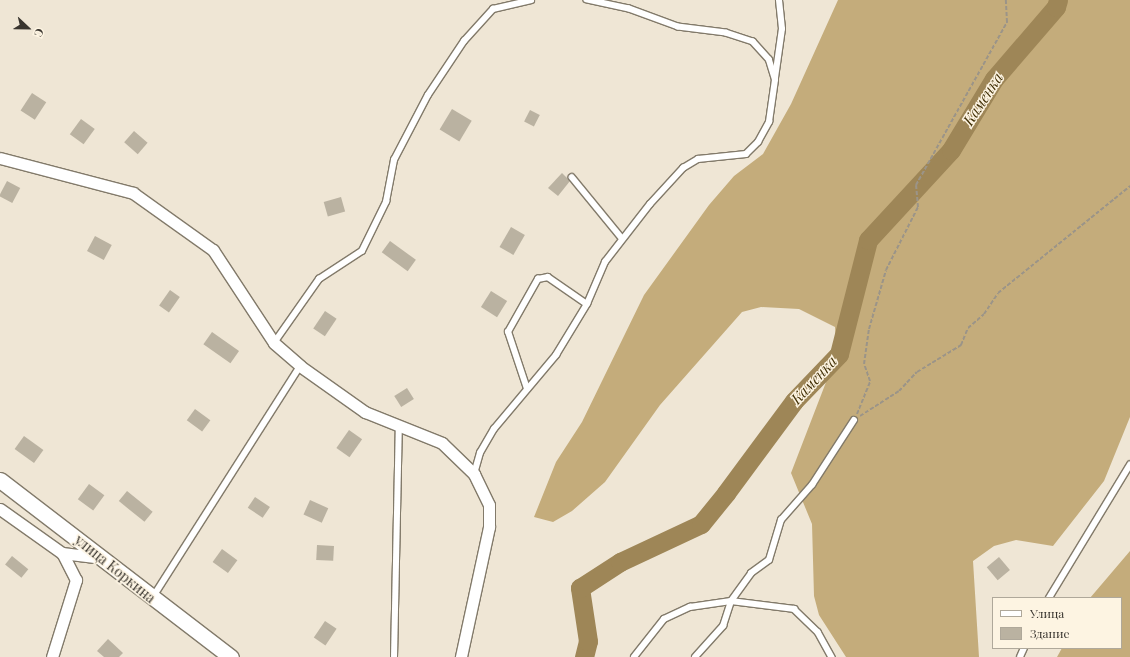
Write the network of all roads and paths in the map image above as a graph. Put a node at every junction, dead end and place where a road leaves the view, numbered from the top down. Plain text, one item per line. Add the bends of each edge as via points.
1 (531, 0) edge
2 (587, 0) edge
3 (779, 0) edge
4 (1006, 0) edge
5 (775, 80) junction
6 (0, 158) edge
7 (572, 178) dead end
8 (1130, 186) edge
9 (622, 238) junction
10 (587, 304) junction
11 (274, 343) junction
12 (300, 366) junction
13 (527, 389) junction
14 (854, 420) junction
15 (399, 426) junction
16 (1130, 465) edge
17 (474, 474) junction
18 (0, 480) edge
19 (0, 509) edge
20 (62, 553) junction
21 (105, 558) junction
22 (1050, 597) edge
23 (151, 599) junction
24 (732, 601) junction
25 (52, 657) edge
26 (231, 657) edge
27 (394, 657) edge
28 (461, 657) edge
29 (634, 657) edge
30 (695, 657) edge
31 (832, 657) edge

1 - 11 lane via 493,9 464,41 428,95 394,160 386,202 362,251 319,279
2 - 5 lane via 629,9 678,26 726,33 753,42 769,60
3 - 5 lane via 782,29
4 - 14 path via 1007,22 916,185 918,207 886,270 869,329 864,364 870,381
5 - 9 lane via 769,122 758,142 746,154 698,159 683,168
6 - 11 street via 133,193 213,250
7 - 9 lane
8 - 14 path via 998,293 984,314 968,328 961,345
9 - 10 lane via 605,262
10 - 13 lane via 556,355
10 - 13 lane via 548,278 538,279 508,332
11 - 12 street
12 - 15 street via 365,412
12 - 23 lane
13 - 17 lane via 494,429 480,453
14 - 24 lane via 812,485 781,520 768,560 751,573
15 - 17 street via 442,443
15 - 27 lane
16 - 22 lane
17 - 28 street via 489,505 489,527
18 - 21 main road, улица Коркина
19 - 20 street
20 - 21 street
20 - 25 street via 76,580
21 - 23 main road, улица Коркина
23 - 26 main road, улица Коркина
24 - 29 lane via 690,607 664,619
24 - 30 lane via 723,626
24 - 31 lane via 794,609 818,632

